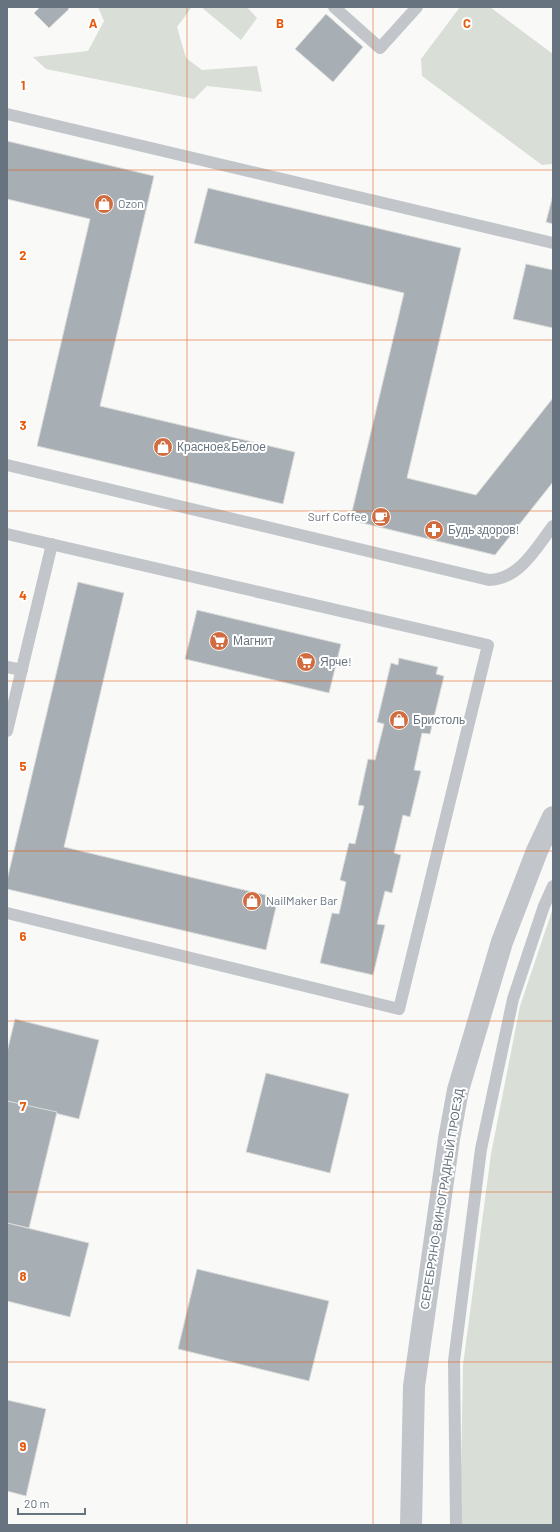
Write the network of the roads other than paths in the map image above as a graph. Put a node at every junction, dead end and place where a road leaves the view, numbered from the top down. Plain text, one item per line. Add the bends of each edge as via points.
1 (334, 7) edge
2 (417, 7) edge
3 (7, 114) edge
4 (553, 243) edge
5 (7, 466) edge
6 (553, 526) edge
7 (7, 534) edge
8 (52, 544) junction
9 (7, 667) edge
10 (22, 670) junction
11 (7, 731) edge
12 (553, 817) edge
13 (553, 886) edge
14 (7, 914) edge
15 (412, 1525) edge
16 (456, 1525) edge

1 - 2 lane via 380,48
3 - 4 lane
5 - 6 lane via 489,580 505,578 516,571
7 - 8 lane
8 - 10 lane
8 - 14 lane via 488,645 399,1009
9 - 10 lane
10 - 11 lane
12 - 15 street, СЕРЕБРЯНО-ВИНОГРАДНЫЙ ПРОЕЗД via 502,942 458,1090 414,1386
13 - 16 lane via 513,999 481,1150 454,1361

